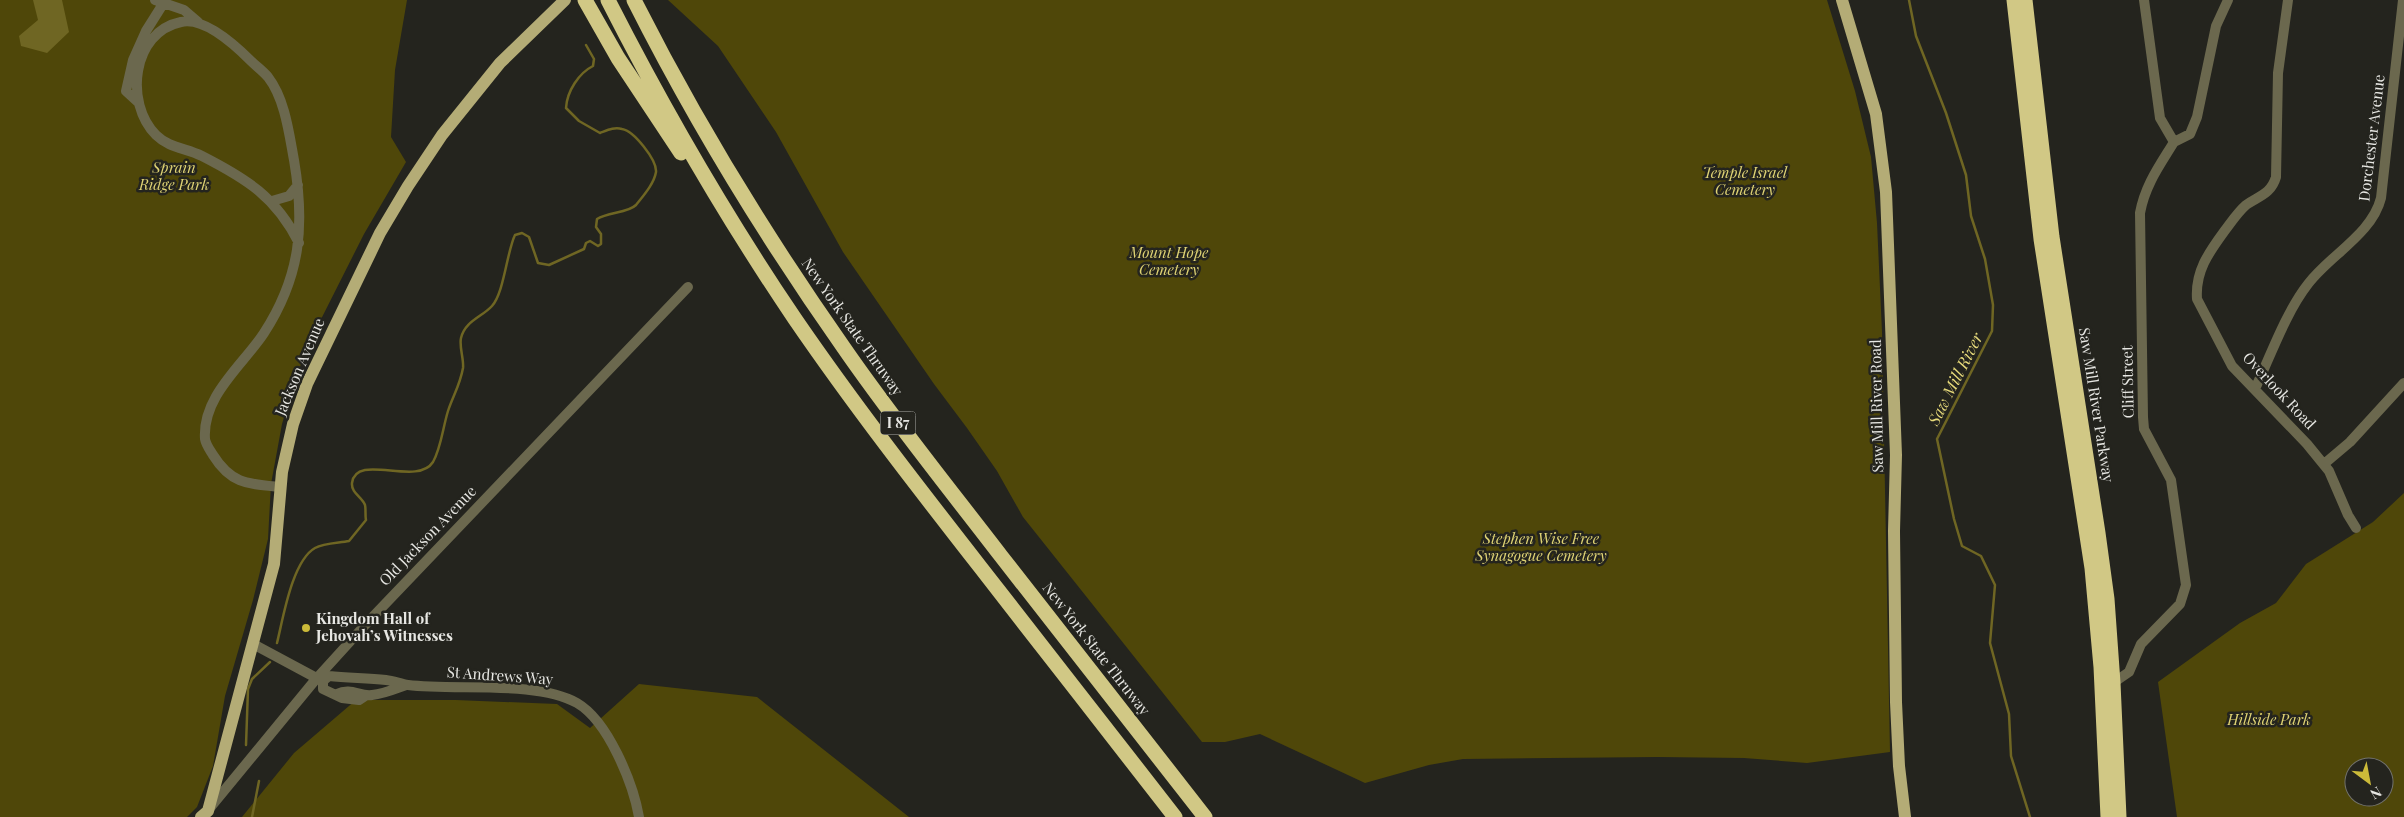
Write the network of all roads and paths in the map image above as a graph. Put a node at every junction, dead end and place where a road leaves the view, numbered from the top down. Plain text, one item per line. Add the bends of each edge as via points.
1 (585, 0) edge
2 (608, 0) edge
3 (634, 0) edge
4 (1842, 0) edge
5 (2014, 0) edge
6 (2025, 0) edge
7 (2144, 0) edge
8 (2228, 0) edge
9 (2288, 0) edge
10 (2403, 0) edge
11 (159, 2) edge
12 (561, 3) edge
13 (198, 22) junction
14 (2402, 30) edge
15 (138, 102) junction
16 (2174, 142) junction
17 (298, 185) junction
18 (272, 201) junction
19 (739, 232) junction
20 (300, 243) junction
21 (688, 287) dead end
22 (2404, 383) edge
23 (2255, 389) junction
24 (2393, 397) junction
25 (2404, 400) edge
26 (2324, 464) junction
27 (280, 487) junction
28 (2356, 528) dead end
29 (253, 644) junction
30 (344, 678) junction
31 (365, 679) junction
32 (319, 680) junction
33 (2113, 683) junction
34 (406, 685) junction
35 (340, 693) junction
36 (364, 696) junction
37 (205, 814) edge
38 (639, 817) edge
39 (1175, 817) edge
40 (1205, 817) edge
41 (1905, 817) edge
42 (2108, 817) edge
43 (2119, 817) edge

1 - 19 highway via 659,121
2 - 19 highway, I 87 via 671,118
3 - 40 highway, New York State Thruway / I 87 via 734,180 844,349 918,450
4 - 41 main road, Saw Mill River Road via 1876,114 1886,192 1896,455 1896,702
5 - 42 highway, Saw Mill River Parkway via 2039,222 2092,568 2101,667
6 - 33 highway, Saw Mill River Parkway via 2054,253 2103,566
7 - 16 street via 2160,118
8 - 16 street via 2216,26 2197,117 2190,134
9 - 23 street, Overlook Road via 2278,73 2276,177 2270,191 2246,205 2207,256 2196,287 2205,317 2232,366
10 - 14 street, Dorchester Avenue
11 - 13 street via 184,10
11 - 15 street via 128,76 126,92
12 - 27 main road, Jackson Avenue via 500,63 442,135 380,233 307,384 293,424
13 - 15 street via 173,24 158,31 150,40 143,51 138,74
13 - 17 street via 237,47 268,77 288,128
14 - 23 street, Dorchester Avenue via 2378,210 2307,286
15 - 18 street via 156,135 173,146 200,155 258,188
16 - 33 street, Cliff Street via 2149,182 2140,212 2143,417 2144,429 2171,480 2186,585 2180,604 2141,644 2129,672
17 - 18 street via 289,196
17 - 20 street
18 - 20 street
19 - 39 highway, I 87 via 798,324 870,425
20 - 27 street via 283,298 264,332 216,396 205,419 205,442 234,479
21 - 32 street, Old Jackson Avenue via 366,624
22 - 24 street
23 - 26 street, Overlook Road
24 - 25 street
24 - 26 street
26 - 28 street, Overlook Road
27 - 29 main road, Jackson Avenue via 274,564
29 - 32 street, St Andrews Way
29 - 37 main road, Jackson Avenue
30 - 31 street, St Andrews Way
30 - 32 street, St Andrews Way via 329,676
30 - 35 street
31 - 34 street, St Andrews Way via 396,681
31 - 36 street
32 - 35 street, St Andrews Way via 323,689
32 - 37 street, Old Jackson Avenue
33 - 43 highway, Saw Mill River Parkway
34 - 36 street, St Andrews Way
34 - 38 street, St Andrews Way via 500,688 553,694 578,704 594,718 620,760
35 - 36 street, St Andrews Way via 342,698 360,700

